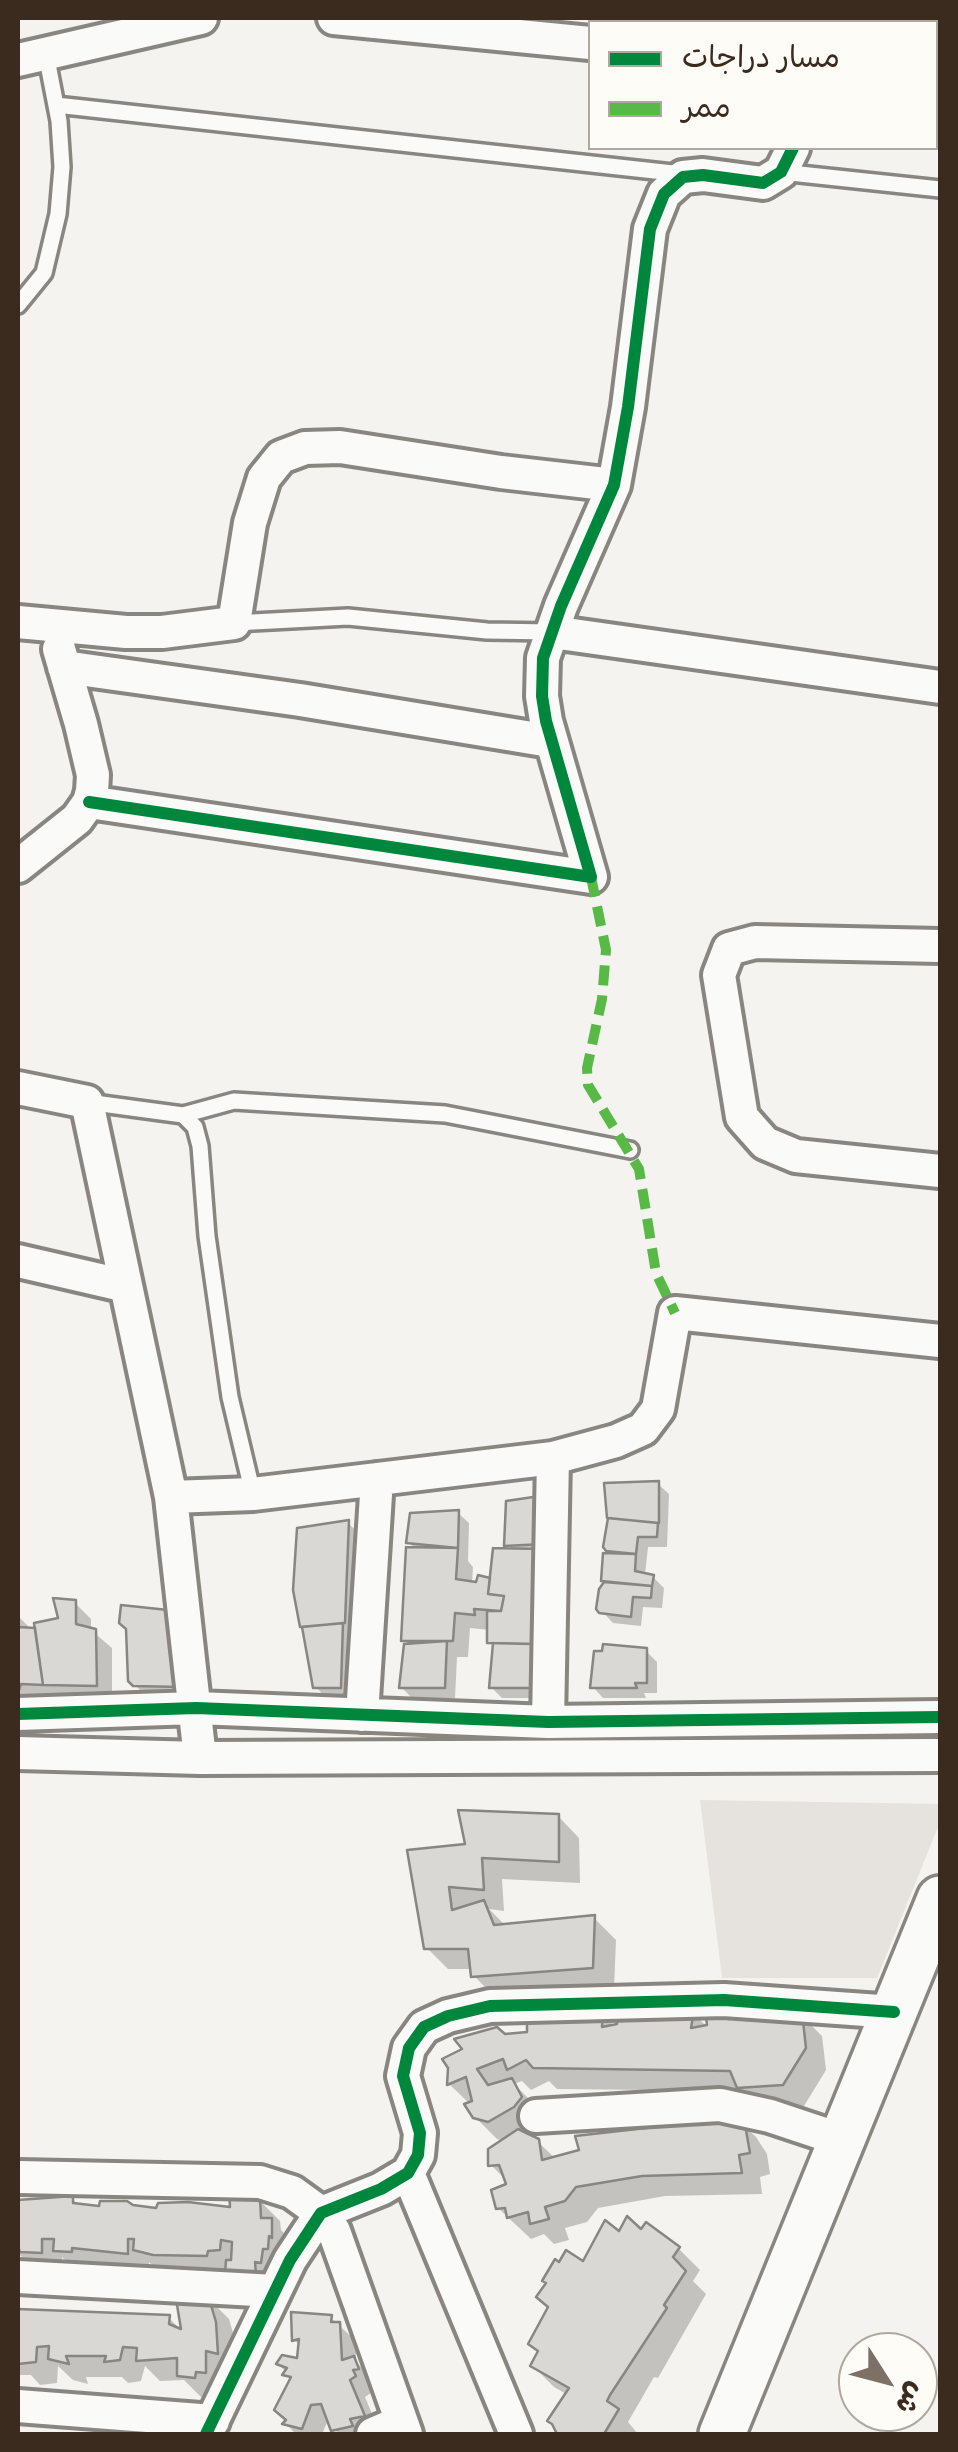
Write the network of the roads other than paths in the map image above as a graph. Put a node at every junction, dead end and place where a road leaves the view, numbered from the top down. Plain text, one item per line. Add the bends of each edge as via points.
1 (201, 18) edge
2 (334, 18) edge
3 (588, 43) edge
4 (32, 57) edge
5 (56, 105) junction
6 (787, 160) edge
7 (691, 174) junction
8 (940, 189) edge
9 (18, 306) edge
10 (614, 484) junction
11 (18, 622) edge
12 (234, 623) junction
13 (52, 626) junction
14 (552, 632) junction
15 (64, 667) junction
16 (940, 688) edge
17 (550, 741) junction
18 (89, 802) junction
19 (18, 866) edge
20 (940, 946) edge
21 (18, 1088) edge
22 (87, 1102) junction
23 (183, 1115) junction
24 (630, 1150) dead end
25 (940, 1170) edge
26 (18, 1261) edge
27 (126, 1286) junction
28 (940, 1340) edge
29 (553, 1458) junction
30 (376, 1479) junction
31 (253, 1494) junction
32 (171, 1497) junction
33 (196, 1708) junction
34 (18, 1714) edge
35 (362, 1714) junction
36 (940, 1716) edge
37 (548, 1722) junction
38 (18, 1753) edge
39 (940, 1755) edge
40 (200, 1758) junction
41 (940, 1899) edge
42 (894, 2012) junction
43 (536, 2116) dead end
44 (842, 2140) junction
45 (408, 2173) junction
46 (18, 2177) edge
47 (321, 2213) junction
48 (18, 2278) edge
49 (275, 2291) junction
50 (18, 2406) edge
51 (210, 2428) edge
52 (394, 2430) edge
53 (516, 2434) edge
54 (722, 2434) edge

1 - 4 street
2 - 3 street
4 - 5 lane
5 - 7 lane
5 - 9 lane via 58,214 44,273
6 - 7 street via 770,181 755,184
6 - 8 lane
7 - 10 street via 664,194 650,229
10 - 12 street via 340,447 294,451 271,466 257,496
10 - 14 street
11 - 13 street
12 - 13 street via 162,632
12 - 14 lane via 348,617
13 - 15 street
14 - 16 street
14 - 17 street via 542,674
15 - 17 street
15 - 18 street via 92,775
17 - 18 street via 591,878
18 - 19 street
20 - 25 street via 755,942 729,949 720,975 742,1117 765,1144 796,1156
21 - 22 street
22 - 23 lane
22 - 27 street
23 - 24 lane via 234,1101 444,1114
23 - 31 lane via 200,1146 227,1379
26 - 27 street
27 - 32 street
28 - 29 street via 675,1313 658,1409 643,1429
29 - 30 street
29 - 37 street
30 - 31 street
30 - 35 street
31 - 32 street
32 - 33 street
33 - 34 street
33 - 35 street
33 - 40 street
35 - 37 street
36 - 37 street
38 - 40 street
39 - 40 street
41 - 42 street
42 - 44 street
42 - 45 street via 724,2000 490,2006 448,2016 424,2027 409,2048 404,2076 420,2133
43 - 44 street via 720,2106
44 - 54 street
45 - 47 street
45 - 53 street
46 - 47 street via 260,2182 292,2192
47 - 49 street
47 - 52 street via 334,2231
48 - 49 street
49 - 51 street
50 - 51 street

